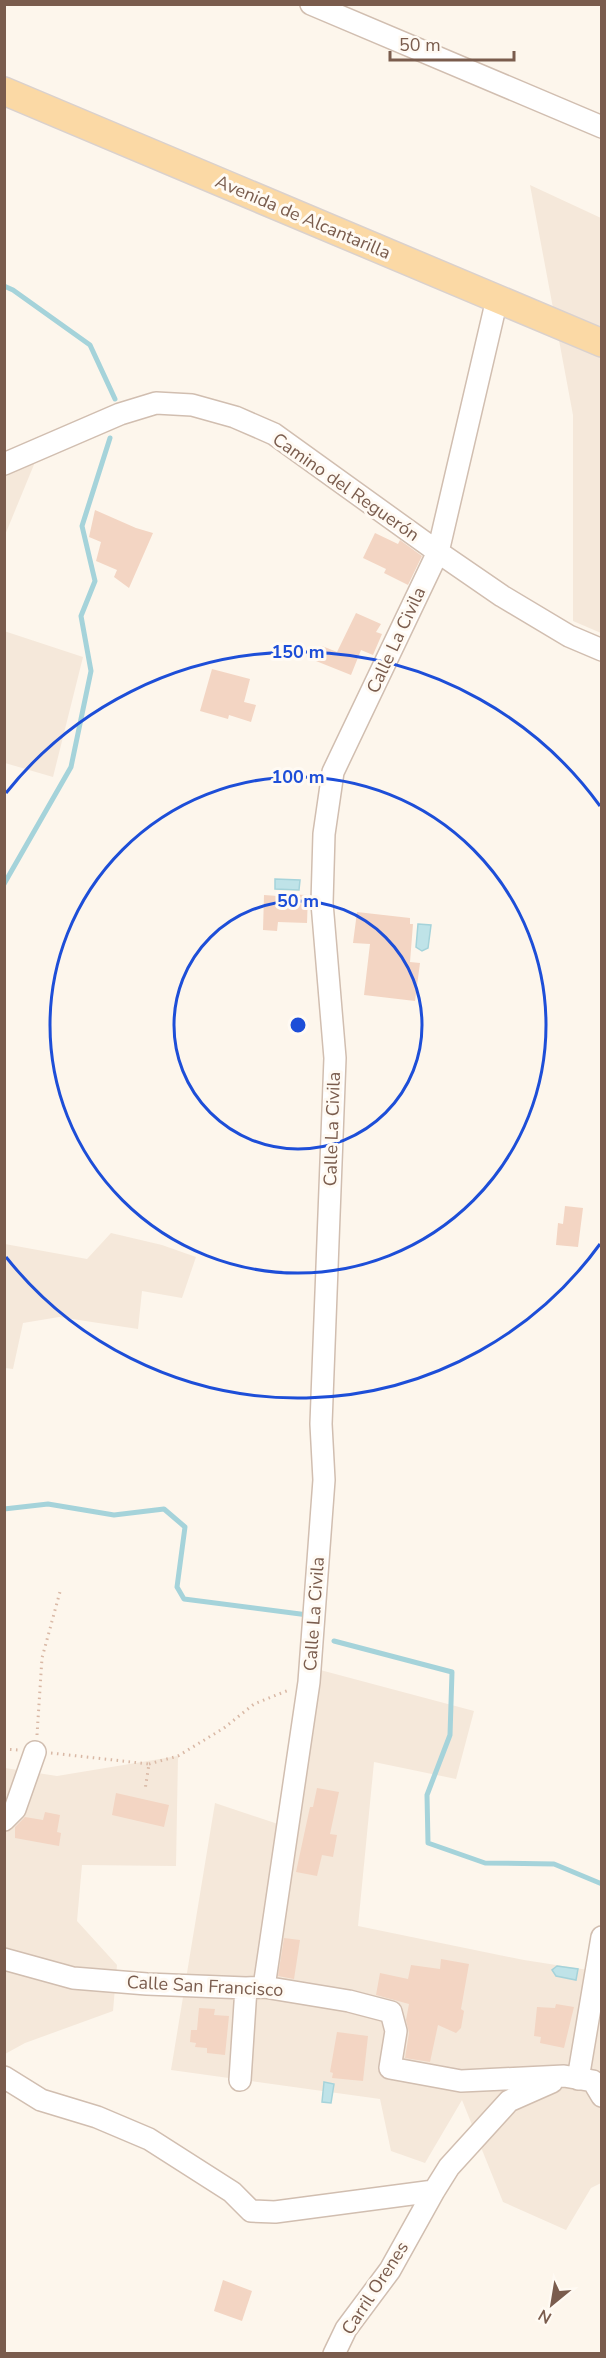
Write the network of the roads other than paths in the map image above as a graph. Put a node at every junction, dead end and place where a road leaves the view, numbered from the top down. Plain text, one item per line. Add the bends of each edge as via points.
1 (311, 4) edge
2 (4, 91) edge
3 (602, 127) edge
4 (497, 299) junction
5 (602, 343) edge
6 (4, 464) edge
7 (438, 552) junction
8 (602, 650) edge
9 (35, 1752) road end
10 (4, 1820) edge
11 (602, 1937) edge
12 (4, 1959) edge
13 (255, 1988) junction
14 (4, 2077) edge
15 (571, 2078) junction
16 (240, 2079) dead end
17 (602, 2096) edge
18 (434, 2191) junction
19 (334, 2354) edge

1 - 3 street
2 - 4 main road, Avenida de Alcantarilla
4 - 5 main road, Avenida de Alcantarilla
4 - 7 street, Calle La Civila
6 - 7 street, Camino del Reguerón via 120,414 156,403 192,405 235,417 274,434
7 - 8 street, Camino del Reguerón via 502,596 569,636
7 - 13 street, Calle La Civila via 333,772 324,834 322,903 335,1058 321,1425 324,1480 309,1682
9 - 10 street via 15,1809
11 - 15 street
12 - 13 street, Calle San Francisco via 73,1978
13 - 15 street, Calle San Francisco via 349,2001 391,2012 396,2031 390,2068 461,2081
13 - 16 street, Calle La Civila
14 - 18 street via 41,2100 149,2139 232,2192 251,2211 275,2212
15 - 17 street via 593,2081
15 - 18 street, Carril Orenes via 509,2101 450,2167
18 - 19 street, Carril Orenes via 390,2270 346,2330

